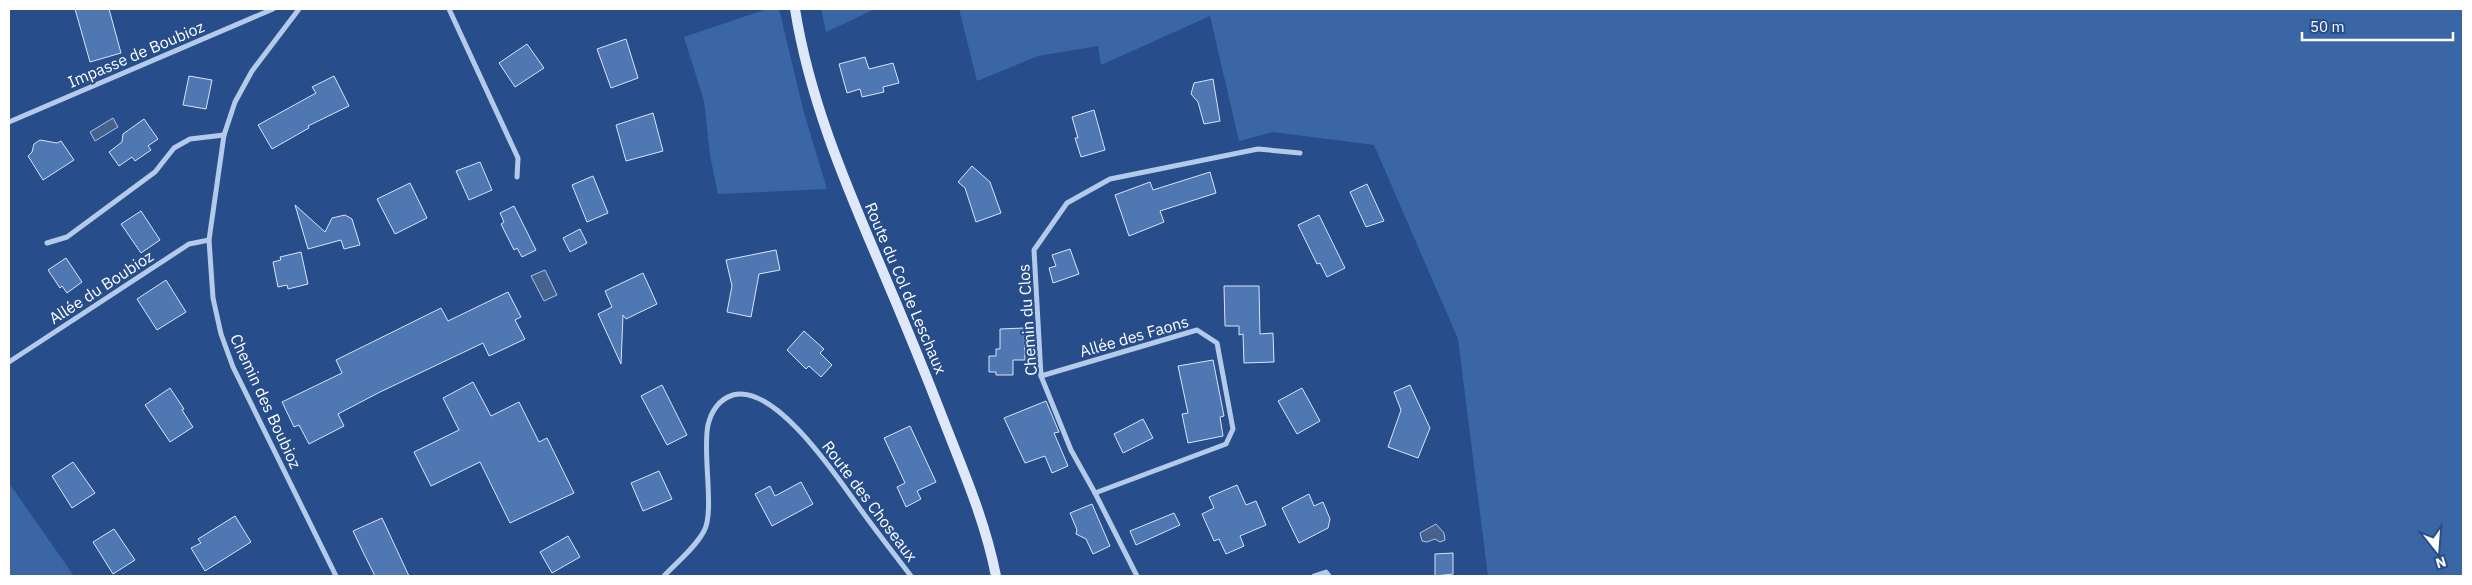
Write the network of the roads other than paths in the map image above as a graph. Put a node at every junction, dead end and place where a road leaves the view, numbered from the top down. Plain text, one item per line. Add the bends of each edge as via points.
1 (273, 9) edge
2 (299, 9) edge
3 (449, 9) edge
4 (795, 9) edge
5 (9, 122) edge
6 (224, 135) junction
7 (1300, 153) dead end
8 (518, 177) dead end
9 (209, 240) junction
10 (47, 243) dead end
11 (9, 362) edge
12 (1041, 376) junction
13 (1095, 493) junction
14 (336, 576) edge
15 (664, 576) edge
16 (911, 576) edge
17 (996, 576) edge
18 (1137, 576) edge
19 (1314, 576) edge
20 (1329, 576) edge

1 - 5 street, Impasse de Boubioz
2 - 6 street, Chemin des Boubioz via 252,71
3 - 8 street via 518,158
4 - 17 main road, Route du Col de Leschaux via 819,113 972,492
6 - 9 street, Chemin des Boubioz
6 - 10 street via 190,139 174,148 155,172 67,237
7 - 12 street, Chemin du Clos via 1258,150 1110,179 1067,203 1034,250
9 - 11 street, Allée du Boubioz via 190,244
9 - 14 street, Chemin des Boubioz via 213,298 233,367
12 - 13 street, Chemin du Clos via 1071,450
12 - 13 street, Allée des Faons via 1197,330 1217,343 1233,429 1226,444
13 - 18 street, Chemin du Clos
15 - 16 street, Route des Choseaux via 705,530 708,425 718,404 739,393 776,409 821,454
19 - 20 street via 1326,572

